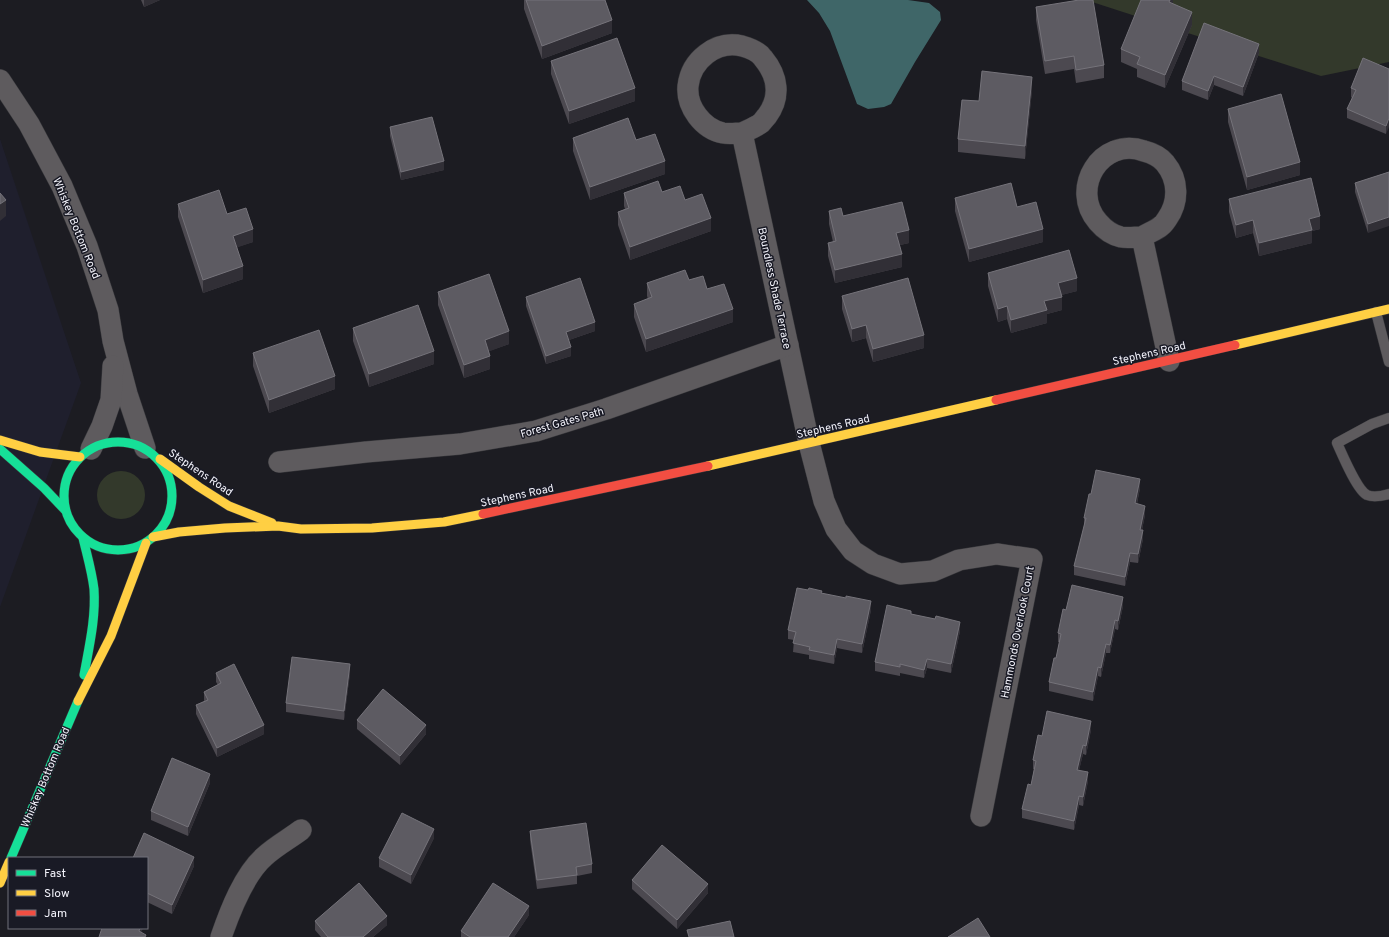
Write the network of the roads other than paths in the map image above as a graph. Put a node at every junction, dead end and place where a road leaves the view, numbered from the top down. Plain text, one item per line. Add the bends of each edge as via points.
1 (0, 80) edge
2 (742, 133) junction
3 (1142, 237) junction
4 (1389, 309) edge
5 (1376, 312) junction
6 (113, 341) junction
7 (788, 345) junction
8 (1169, 361) junction
9 (1389, 362) edge
10 (1389, 418) edge
11 (0, 440) edge
12 (809, 443) junction
13 (0, 450) edge
14 (150, 452) junction
15 (85, 453) junction
16 (279, 462) dead end
17 (1389, 494) edge
18 (65, 510) junction
19 (278, 526) junction
20 (83, 538) junction
21 (150, 540) junction
22 (80, 697) junction
23 (981, 816) dead end
24 (301, 830) dead end
25 (11, 857) edge
26 (8, 864) edge
27 (0, 883) edge
28 (221, 937) edge

1 - 6 street, Whiskey Bottom Road via 29,124 62,186 101,288
2 - 2 street via 761,123 773,108 776,92 774,75 762,56 748,48 736,45 721,46 704,54 691,71 688,87 691,106 701,121 711,128 724,133
2 - 7 street, Boundless Shade Terrace
3 - 3 street via 1162,226 1173,210 1176,193 1173,176 1164,162 1153,154 1136,148 1121,149 1106,155 1096,165 1088,179 1086,199 1091,214 1104,229 1120,237
3 - 8 street
4 - 5 street, Stephens Road
5 - 8 street, Stephens Road
5 - 9 lane
6 - 14 street, Whiskey Bottom Road via 127,394
6 - 15 street, Whiskey Bottom Road via 111,400 102,426
7 - 12 street, Boundless Shade Terrace
7 - 16 street, Forest Gates Path via 536,431 460,444
8 - 12 street, Stephens Road
10 - 17 lane via 1337,443 1357,485 1366,495 1377,497
11 - 15 street via 40,452
12 - 19 street, Stephens Road via 444,522 372,528 301,529
12 - 23 street, Hammonds Overlook Court via 824,501 836,529 853,551 873,564 900,574 933,571 959,560 997,554 1032,559
13 - 18 street
14 - 15 street via 127,442 109,442
14 - 19 street, Stephens Road via 229,506
14 - 21 street via 167,473 172,489 171,510 162,530
15 - 18 street via 68,475 64,492
18 - 20 street via 72,526
19 - 21 street, Stephens Road via 179,532
20 - 21 street via 95,546 116,551 134,549
20 - 22 street, Whiskey Bottom Road via 94,597
21 - 22 street, Whiskey Bottom Road via 111,636
22 - 25 street, Whiskey Bottom Road
24 - 28 street via 265,856 245,880
26 - 27 street

